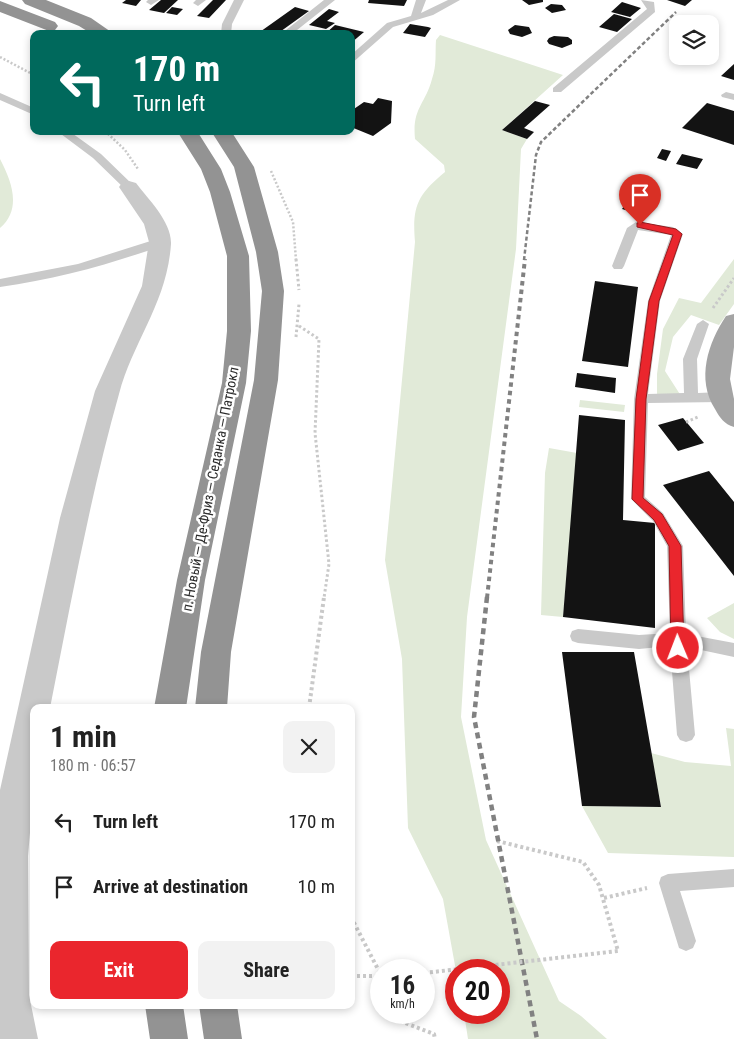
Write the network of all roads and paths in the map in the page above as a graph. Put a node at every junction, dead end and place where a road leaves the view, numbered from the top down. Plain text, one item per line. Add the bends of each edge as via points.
1 (31, 0) edge
2 (239, 0) edge
3 (330, 0) edge
4 (421, 0) edge
5 (454, 0) edge
6 (646, 0) edge
7 (0, 6) edge
8 (415, 18) junction
9 (57, 30) edge
10 (98, 30) edge
11 (226, 30) edge
12 (291, 30) edge
13 (0, 57) edge
14 (355, 57) edge
15 (30, 73) edge
16 (557, 90) dead end
17 (0, 96) edge
18 (30, 110) edge
19 (68, 135) edge
20 (190, 135) edge
21 (224, 135) edge
22 (129, 187) joint
23 (160, 242) junction
24 (618, 266) dead end
25 (734, 278) edge
26 (0, 283) edge
27 (734, 321) edge
28 (703, 324) joint
29 (298, 326) dead end
30 (720, 397) junction
31 (691, 398) junction
32 (641, 399) junction
33 (734, 418) edge
34 (578, 636) dead end
35 (678, 639) junction
36 (734, 650) edge
37 (35, 704) edge
38 (171, 704) edge
39 (211, 704) edge
40 (310, 704) edge
41 (30, 726) edge
42 (686, 735) dead end
43 (497, 841) dead end
44 (5, 855) edge
45 (734, 878) edge
46 (668, 883) junction
47 (604, 898) junction
48 (355, 924) edge
49 (686, 941) dead end
50 (372, 959) edge
51 (435, 972) edge
52 (355, 976) edge
53 (370, 976) edge
54 (165, 1009) edge
55 (219, 1009) edge
56 (408, 1024) edge
57 (19, 1039) edge
58 (169, 1039) edge
59 (223, 1039) edge
60 (435, 1039) edge

1 - 10 highway
2 - 11 lane
3 - 12 lane
4 - 8 lane
5 - 8 lane
6 - 16 lane via 652,10
7 - 9 highway
8 - 14 lane via 390,25
13 - 15 path
17 - 18 lane
19 - 22 lane via 97,156
20 - 38 highway, п. Новый — Де-Фриз — Седанка — Патрокл via 211,169 238,256 240,332 234,383 191,580
21 - 39 highway via 244,167 267,252 273,291 266,380 216,652
22 - 23 street via 155,224
23 - 26 lane via 110,261 45,277
23 - 37 street via 153,286 107,391 74,518
24 - 32 lane via 632,228 636,226 677,234 654,301
25 - 28 path
27 - 30 main road via 719,360
28 - 31 lane via 690,359
29 - 40 path via 319,339 315,433 329,564
30 - 31 lane
30 - 33 main road
31 - 32 lane
32 - 35 lane via 638,499 658,517 675,546
34 - 35 lane via 639,642
35 - 36 lane
35 - 42 lane
41 - 44 street
43 - 47 path via 583,862
44 - 57 street via 10,995
45 - 46 lane
46 - 47 path
46 - 49 lane
47 - 51 path, bridge via 618,951
48 - 50 path
52 - 53 path
54 - 58 highway
55 - 59 highway
56 - 60 path via 434,1034

